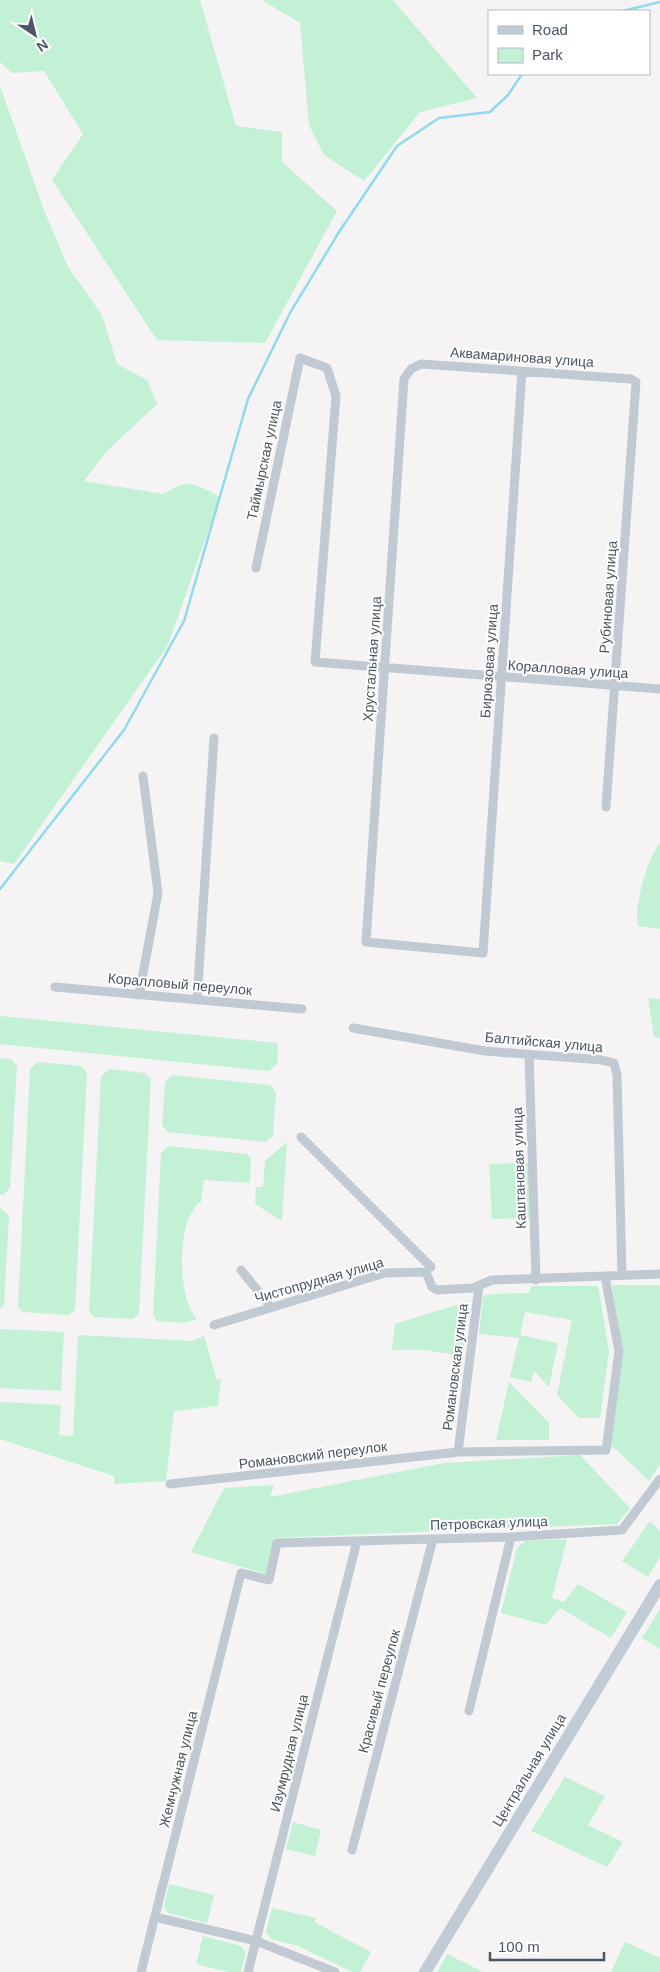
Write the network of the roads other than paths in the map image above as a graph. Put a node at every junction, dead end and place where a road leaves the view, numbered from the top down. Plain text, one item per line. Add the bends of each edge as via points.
1 (300, 358) joint
2 (522, 371) junction
3 (404, 379) joint
4 (637, 388) joint
5 (256, 568) dead end
6 (385, 668) junction
7 (501, 678) junction
8 (616, 687) junction
9 (660, 690) edge
10 (214, 738) dead end
11 (143, 776) dead end
12 (606, 807) dead end
13 (483, 953) joint
14 (55, 987) dead end
15 (140, 995) junction
16 (197, 1000) junction
17 (302, 1009) dead end
18 (352, 1028) dead end
19 (529, 1054) junction
20 (301, 1136) dead end
21 (431, 1266) dead end
22 (241, 1270) dead end
23 (660, 1274) edge
24 (622, 1275) junction
25 (605, 1276) junction
26 (536, 1280) junction
27 (479, 1286) junction
28 (271, 1308) junction
29 (214, 1325) dead end
30 (458, 1452) junction
31 (660, 1479) edge
32 (170, 1484) dead end
33 (512, 1536) junction
34 (433, 1539) junction
35 (357, 1541) junction
36 (241, 1574) joint
37 (660, 1585) edge
38 (469, 1711) dead end
39 (352, 1850) dead end
40 (154, 1917) junction
41 (256, 1941) junction
42 (141, 1972) edge
43 (248, 1972) edge
44 (335, 1972) edge
45 (425, 1972) edge

1 - 5 street, Таймырская улица
1 - 6 street, Коралловая улица via 327,368 336,396 315,662
2 - 3 street, Аквамариновая улица via 421,364 411,368
2 - 4 street, Аквамариновая улица via 630,378 636,382
2 - 7 street, Бирюзовая улица
3 - 6 street, Хрустальная улица
4 - 8 street, Рубиновая улица
6 - 7 street, Коралловая улица
6 - 13 street, Хрустальная улица via 366,942
7 - 8 street, Коралловая улица
7 - 13 street, Бирюзовая улица
8 - 9 street, Коралловая улица
8 - 12 street, Рубиновая улица
10 - 16 street
11 - 15 street via 158,893
14 - 15 street, Коралловый переулок
15 - 16 street, Коралловый переулок
16 - 17 street, Коралловый переулок
18 - 19 street, Балтийская улица via 485,1051
19 - 24 street, Балтийская улица via 602,1060 614,1064 617,1075
19 - 26 street, Каштановая улица
20 - 21 street
22 - 28 street
23 - 24 street, Чистопрудная улица
24 - 25 street, Чистопрудная улица
25 - 26 street, Чистопрудная улица
25 - 30 street via 618,1350 606,1450
26 - 27 street, Чистопрудная улица via 492,1280
27 - 28 street, Чистопрудная улица via 437,1290 432,1287 426,1272 385,1273
27 - 30 street, Романовская улица
28 - 29 street, Чистопрудная улица
30 - 32 street, Романовский переулок
31 - 33 street, Петровская улица via 622,1530
33 - 34 street, Петровская улица
33 - 38 street
34 - 35 street, Петровская улица
34 - 39 street, Красивый переулок
35 - 36 street, Петровская улица via 277,1543 269,1580
35 - 41 street, Изумрудная улица
36 - 40 street, Жемчужная улица
37 - 45 main road, Центральная улица
40 - 41 street
40 - 42 street, Жемчужная улица
41 - 43 street, Изумрудная улица
41 - 44 street

